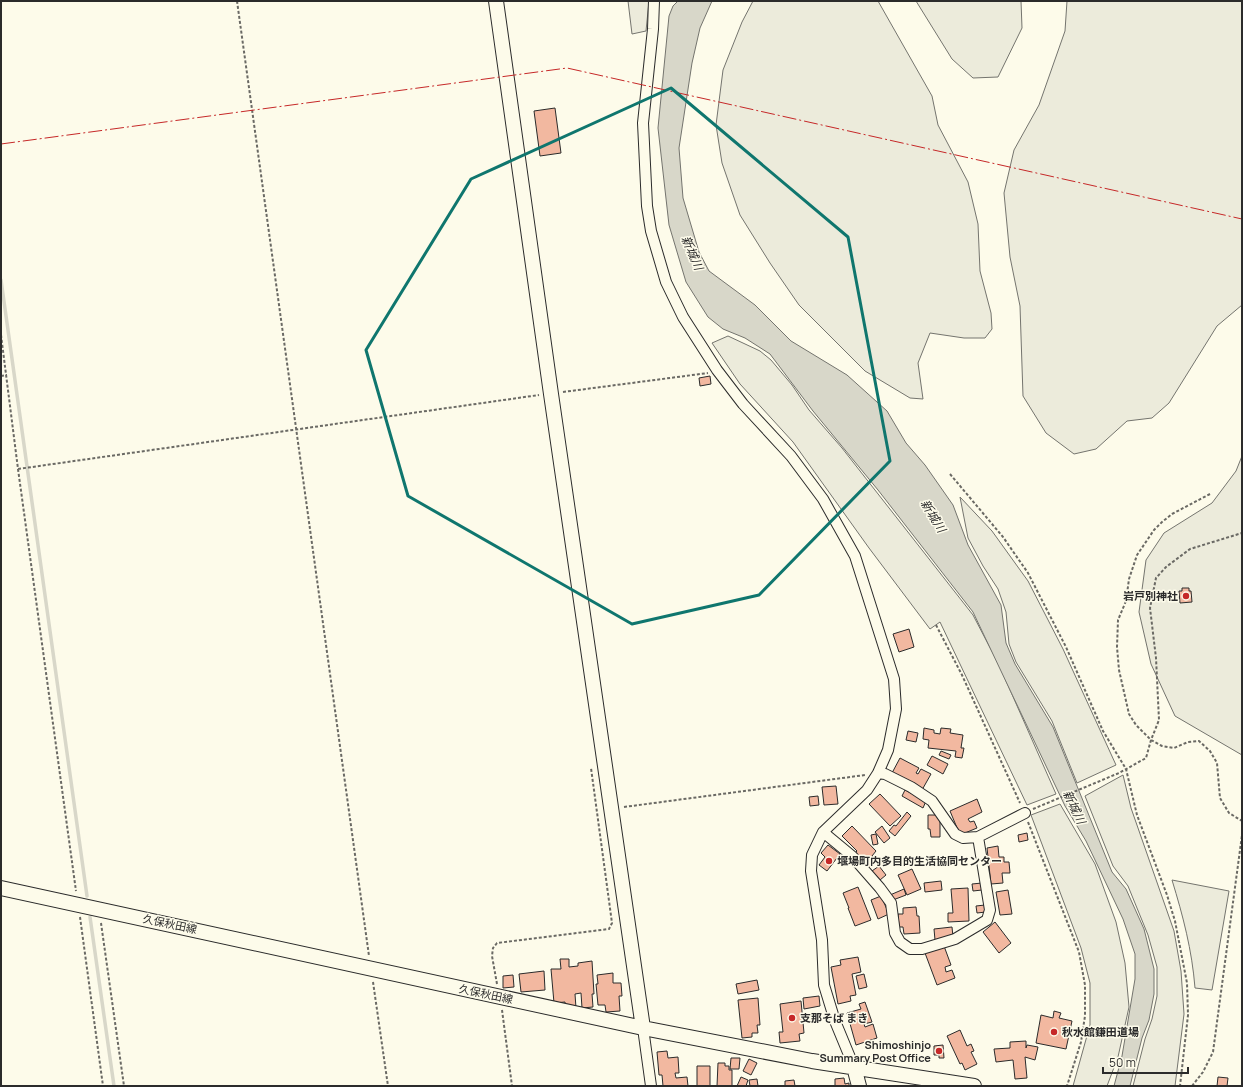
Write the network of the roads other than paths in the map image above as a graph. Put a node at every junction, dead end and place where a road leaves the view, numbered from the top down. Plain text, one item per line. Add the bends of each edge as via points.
1 (496, 1) edge
2 (654, 1) edge
3 (878, 773) junction
4 (1025, 813) road end
5 (823, 832) junction
6 (978, 837) junction
7 (1, 888) edge
8 (643, 1028) junction
9 (854, 1067) junction
10 (651, 1086) edge
11 (858, 1086) edge
12 (974, 1086) edge

1 - 8 street via 545,395 611,808
2 - 3 street via 643,124 647,206 651,231 666,282 683,317 717,370 743,404 791,456 823,499 855,556 894,679 896,709 888,750
3 - 5 street via 868,790
3 - 6 street via 885,774 932,800 955,834 963,838
4 - 6 street
5 - 6 street via 852,856 880,888 891,903 895,933 900,942 910,949 922,949 955,939 987,920 990,910
5 - 9 street via 812,855 811,870 822,940 824,985 835,1022
7 - 8 street, 久保秋田線
8 - 9 street, 久保秋田線
8 - 10 street
9 - 11 street
9 - 12 street, 久保秋田線

